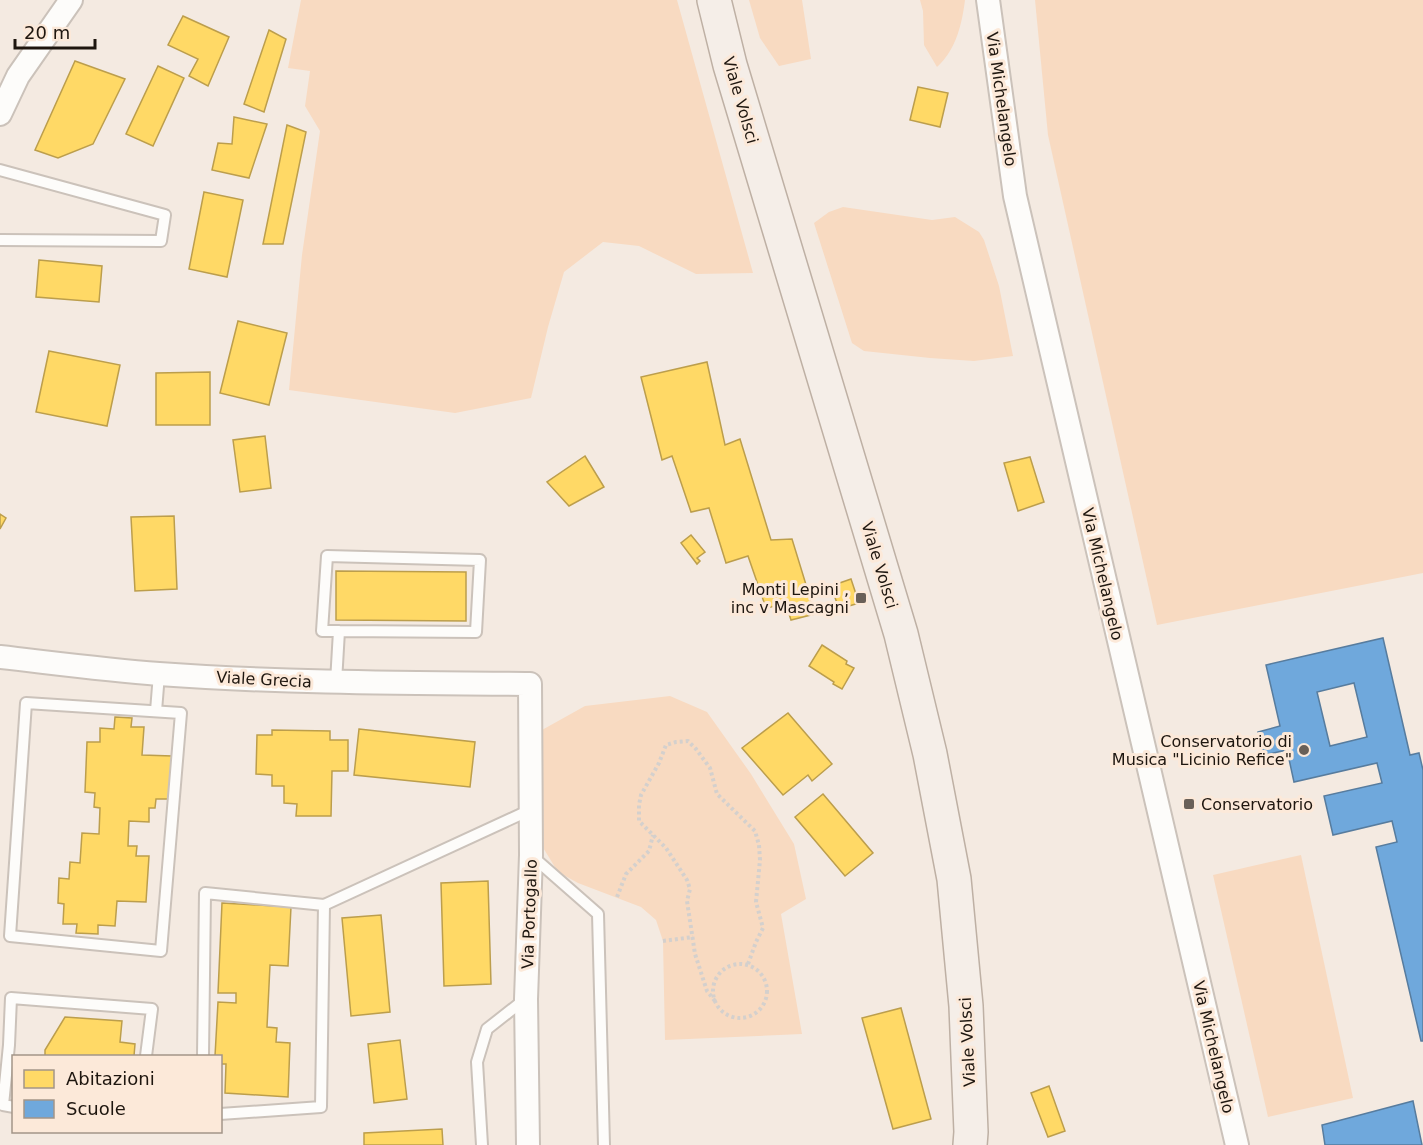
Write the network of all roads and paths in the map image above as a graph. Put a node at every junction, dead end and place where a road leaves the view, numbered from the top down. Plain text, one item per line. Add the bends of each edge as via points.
1 (71, 0) edge
2 (704, 0) edge
3 (714, 0) edge
4 (988, 0) edge
5 (730, 64) junction
6 (0, 114) edge
7 (0, 170) edge
8 (0, 240) edge
9 (339, 631) junction
10 (0, 657) edge
11 (159, 674) junction
12 (336, 682) junction
13 (530, 684) joint
14 (156, 711) junction
15 (530, 810) junction
16 (652, 835) junction
17 (531, 855) junction
18 (617, 897) dead end
19 (324, 905) junction
20 (693, 937) junction
21 (663, 941) dead end
22 (748, 964) junction
23 (526, 999) junction
24 (715, 1001) junction
25 (5, 1045) edge
26 (146, 1055) edge
27 (203, 1055) edge
28 (12, 1107) edge
29 (222, 1114) edge
30 (482, 1145) edge
31 (528, 1145) edge
32 (604, 1145) edge
33 (970, 1145) edge
34 (1237, 1145) edge

1 - 6 street via 18,76
2 - 5 street
3 - 5 main road, Viale Volsci
4 - 34 street, Via Michelangelo via 1015,196
5 - 33 main road, Viale Volsci via 897,622 930,754 954,879 966,1006
7 - 8 lane via 165,215 161,241
9 - 9 lane via 322,631 327,556 480,560 476,632
9 - 12 lane
10 - 11 street, Viale Grecia
11 - 12 street, Viale Grecia
11 - 14 lane
12 - 13 street, Viale Grecia
13 - 15 street, Via Portogallo
14 - 14 lane via 181,713 161,951 10,936 26,703
15 - 17 street, Via Portogallo
15 - 19 lane
16 - 18 path via 649,851 626,874
16 - 20 path via 666,848 687,880
16 - 22 path via 639,821 641,795 666,746 688,741 710,768 717,794 755,831 759,845 756,902 763,928
17 - 23 street, Via Portogallo
17 - 32 lane via 597,914
19 - 27 lane via 205,893
19 - 29 lane via 321,1107
20 - 21 path
20 - 24 path via 707,992
22 - 24 path via 732,965 721,972 714,982
22 - 24 path via 766,981 766,998 760,1010 736,1018 725,1014
23 - 30 lane via 487,1029 477,1062
23 - 31 street, Via Portogallo
25 - 26 lane via 11,998 152,1009
25 - 28 lane via 3,1105

